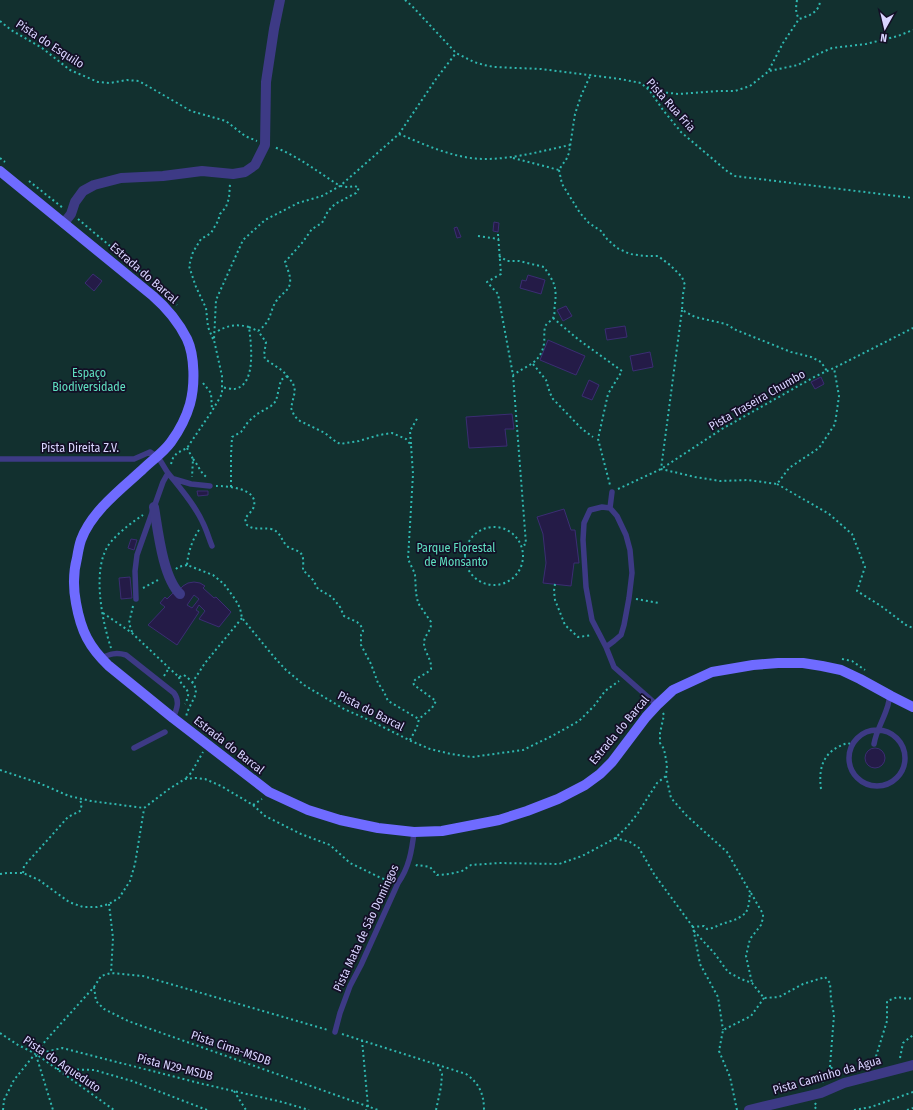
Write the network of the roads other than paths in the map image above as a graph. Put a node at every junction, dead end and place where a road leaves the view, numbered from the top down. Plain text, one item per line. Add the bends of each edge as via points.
1 (280, 0) edge
2 (0, 171) edge
3 (64, 223) junction
4 (157, 456) junction
5 (0, 459) edge
6 (168, 473) junction
7 (173, 479) junction
8 (210, 486) dead end
9 (612, 492) road end
10 (154, 507) junction
11 (610, 508) junction
12 (212, 546) dead end
13 (180, 594) dead end
14 (136, 599) dead end
15 (606, 647) junction
16 (101, 658) junction
17 (891, 696) junction
18 (656, 705) junction
19 (913, 707) edge
20 (173, 718) junction
21 (878, 730) junction
22 (164, 732) dead end
23 (874, 744) dead end
24 (134, 748) dead end
25 (414, 832) junction
26 (335, 1032) road end
27 (913, 1065) edge
28 (749, 1110) edge

1 - 3 street via 266,82 266,145 254,165 245,172 233,174 202,172 120,178 94,185 83,191
2 - 3 street, Estrada do Barcal
3 - 4 street, Estrada do Barcal via 167,308 187,340 193,368 190,404 170,444
4 - 5 lane, Pista Direita Z.V. via 150,452 134,458
4 - 6 lane
4 - 16 street, Estrada do Barcal via 100,510 80,541 73,575 75,599 84,634
6 - 7 lane
6 - 10 lane
7 - 8 lane
7 - 12 lane via 203,522
9 - 11 lane
10 - 13 street via 163,561 175,590
10 - 14 lane via 135,564
11 - 15 lane via 626,535 632,573 621,635
11 - 15 lane via 602,506 590,510 584,523 583,540 586,587 592,620
15 - 18 lane via 614,667
16 - 20 street, Estrada do Barcal
16 - 20 lane via 113,653 126,655 174,693 178,702
17 - 18 street, Estrada do Barcal via 841,670 803,663 778,663 712,672 673,690
17 - 19 street, Estrada do Barcal
17 - 21 lane
18 - 25 street, Estrada do Barcal via 612,762 585,785 558,799 499,820 442,831
20 - 25 street, Estrada do Barcal via 269,792 308,810 340,820
21 - 21 lane via 888,732 897,738 903,747 904,767 891,783 871,786 861,782 854,774 849,755 852,745 859,737
21 - 23 lane
22 - 24 lane
25 - 26 lane, Pista Mata de São Domingos via 412,851 403,876 350,986
27 - 28 street, Pista Caminho da Água via 844,1083 821,1093

